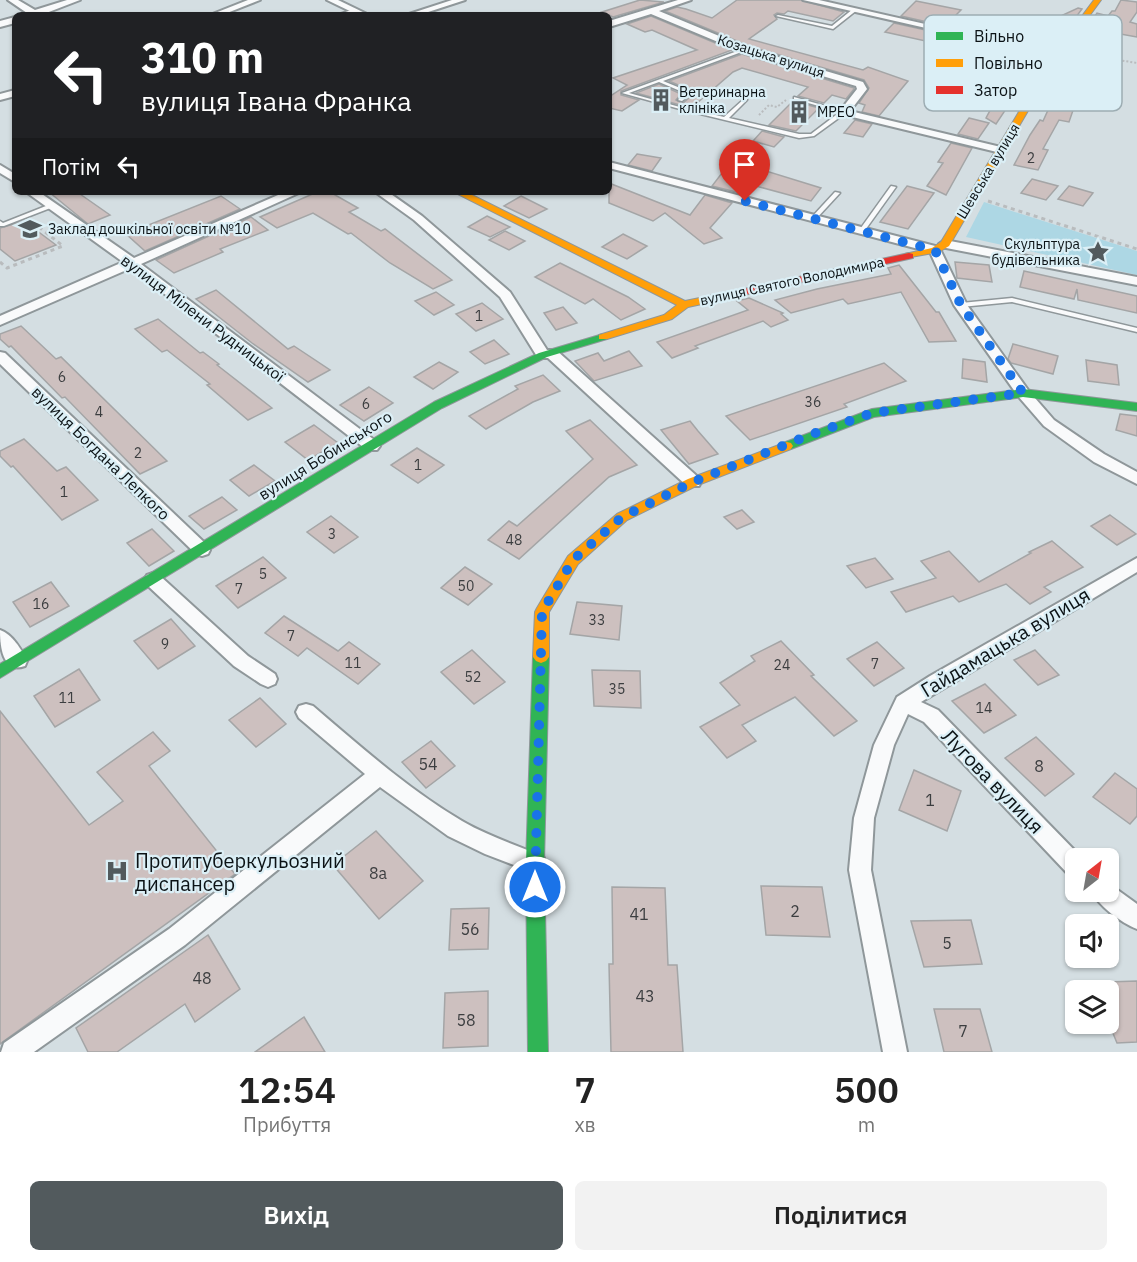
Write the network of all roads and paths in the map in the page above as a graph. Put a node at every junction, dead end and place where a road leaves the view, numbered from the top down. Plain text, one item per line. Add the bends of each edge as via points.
1 (12, 0) edge
2 (76, 0) edge
3 (256, 0) edge
4 (331, 0) edge
5 (461, 0) edge
6 (687, 0) edge
7 (807, 0) edge
8 (1098, 0) edge
9 (354, 10) junction
10 (855, 10) junction
11 (651, 11) junction
12 (30, 12) edge
13 (39, 12) edge
14 (222, 12) edge
15 (348, 12) edge
16 (358, 12) edge
17 (421, 12) edge
18 (1087, 15) edge
19 (778, 16) dead end
20 (612, 23) edge
21 (924, 25) edge
22 (745, 50) junction
23 (1122, 61) edge
24 (1137, 63) edge
25 (660, 81) junction
26 (796, 98) joint
27 (745, 99) dead end
28 (680, 100) dead end
29 (685, 110) dead end
30 (1024, 111) edge
31 (695, 112) dead end
32 (844, 112) junction
33 (725, 119) junction
34 (765, 120) dead end
35 (1001, 150) junction
36 (612, 166) edge
37 (893, 187) dead end
38 (837, 193) dead end
39 (36, 195) edge
40 (288, 195) edge
41 (385, 195) edge
42 (465, 195) edge
43 (981, 199) dead end
44 (51, 206) junction
45 (25, 216) junction
46 (813, 219) junction
47 (0, 223) edge
48 (861, 232) junction
49 (940, 247) junction
50 (1137, 249) edge
51 (0, 262) edge
52 (131, 262) junction
53 (1137, 281) edge
54 (684, 305) junction
55 (961, 305) junction
56 (0, 321) edge
57 (1137, 330) edge
58 (547, 354) junction
59 (0, 356) edge
60 (1023, 393) junction
61 (1137, 407) edge
62 (372, 446) junction
63 (1137, 480) edge
64 (693, 482) junction
65 (202, 550) junction
66 (1137, 564) edge
67 (153, 580) junction
68 (0, 637) edge
69 (18, 661) junction
70 (0, 672) edge
71 (268, 679) dead end
72 (904, 703) junction
73 (306, 712) dead end
74 (381, 774) junction
75 (1065, 856) edge
76 (535, 863) junction
77 (1117, 902) edge
78 (1137, 918) edge
79 (12, 1052) edge
80 (538, 1052) edge
81 (895, 1052) edge

1 - 12 street
2 - 13 street
3 - 14 street
4 - 9 street
5 - 17 street
6 - 11 street
7 - 10 street
8 - 18 street, Шевська вулиця
9 - 15 lane
9 - 16 street
10 - 19 lane via 833,28
10 - 21 street
11 - 20 street
11 - 22 street, Козацька вулиця
22 - 25 lane
22 - 32 street, Козацька вулиця via 860,84 862,89
23 - 24 path
25 - 28 lane via 688,93
25 - 29 lane via 624,93
26 - 32 lane
26 - 34 path via 777,107 769,105 757,117
27 - 33 lane
30 - 35 street, Шевська вулиця
31 - 33 lane, Козацька вулиця
32 - 33 lane, Козацька вулиця via 812,135 799,136
32 - 35 street
35 - 49 street, Шевська вулиця
36 - 46 street
37 - 48 lane
38 - 46 lane
39 - 44 street, вулиця Мілени Рудницької
40 - 52 street
41 - 58 street via 418,218 506,295
42 - 54 street, вулиця Святого Володимира
43 - 50 path
44 - 45 lane
44 - 52 street, вулиця Мілени Рудницької
45 - 47 lane
45 - 51 path via 63,246 7,268
46 - 48 street
48 - 49 street
49 - 53 street, вулиця Святого Володимира
49 - 54 street, вулиця Святого Володимира
49 - 55 street
52 - 56 street
52 - 62 street, вулиця Мілени Рудницької
54 - 58 street, вулиця Бобинського via 668,317
55 - 57 lane via 1012,300
55 - 60 street
58 - 62 street, вулиця Бобинського via 438,405
58 - 64 street
59 - 65 street, вулиця Богдана Лепкого
60 - 61 street
60 - 63 street via 1049,423
60 - 64 street via 872,413
62 - 65 street, вулиця Бобинського
64 - 76 street via 622,517 573,560 542,612
65 - 67 street, вулиця Бобинського
66 - 72 street, Гайдамацька вулиця
67 - 69 street, вулиця Бобинського
67 - 71 street via 241,661
68 - 69 street
69 - 70 street, вулиця Бобинського
72 - 75 street, Лугова вулиця via 931,716
72 - 81 street, Гайдамацька вулиця via 884,745 864,818 860,870
73 - 74 street
74 - 76 street via 479,841
74 - 79 street via 177,937
76 - 80 street
77 - 78 street

